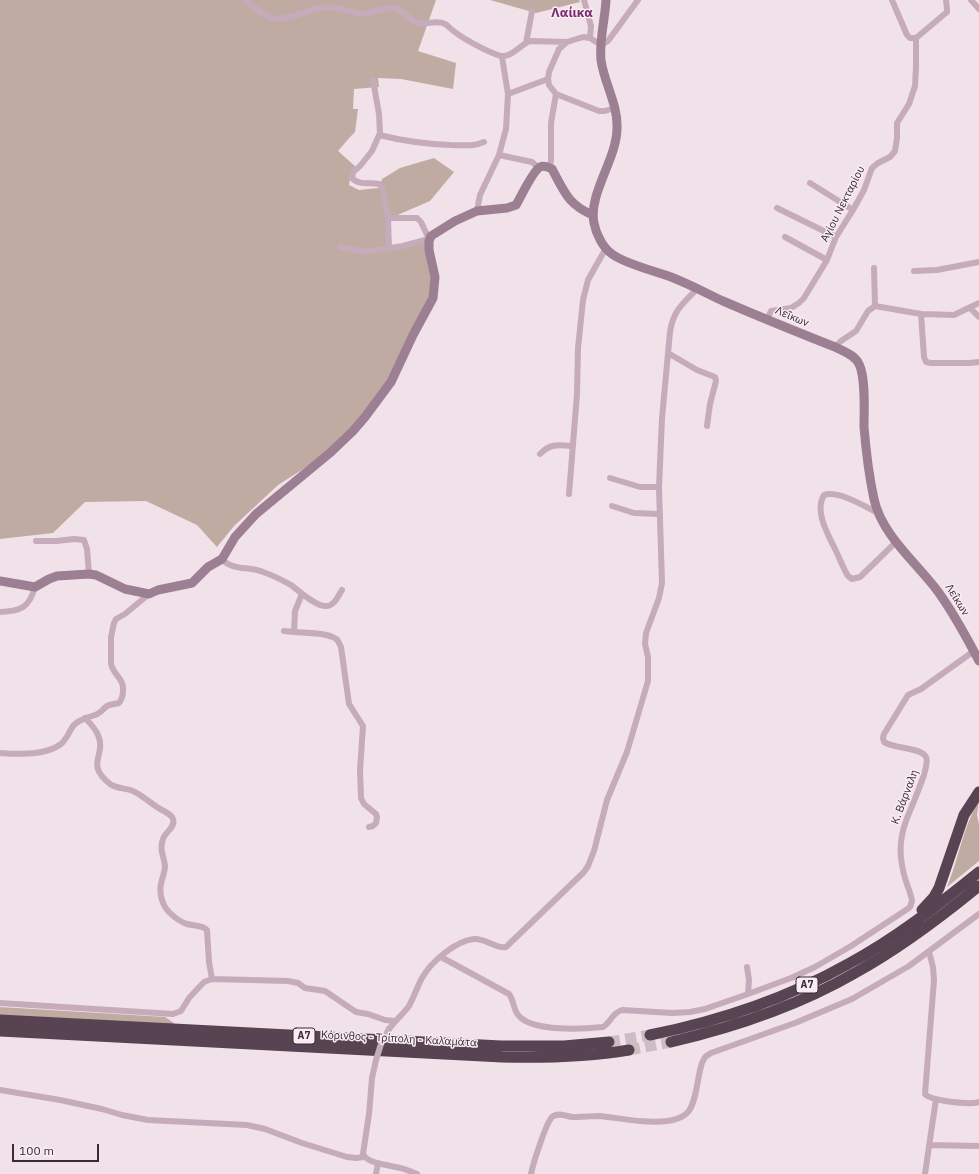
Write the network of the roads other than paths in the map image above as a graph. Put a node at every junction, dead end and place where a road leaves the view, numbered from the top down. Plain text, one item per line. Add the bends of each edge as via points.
1 (245, 0) edge
2 (584, 0) edge
3 (606, 0) edge
4 (638, 0) edge
5 (892, 0) edge
6 (946, 0) edge
7 (971, 0) edge
8 (979, 10) edge
9 (532, 11) dead end
10 (590, 38) junction
11 (916, 38) junction
12 (567, 42) junction
13 (526, 43) junction
14 (601, 45) junction
15 (502, 57) junction
16 (548, 79) junction
17 (373, 80) dead end
18 (508, 94) junction
19 (556, 94) junction
20 (614, 108) junction
21 (379, 136) junction
22 (484, 142) dead end
23 (499, 155) junction
24 (539, 168) junction
25 (550, 168) junction
26 (810, 183) dead end
27 (778, 208) dead end
28 (854, 210) junction
29 (477, 211) junction
30 (593, 215) junction
31 (388, 218) junction
32 (785, 237) dead end
33 (836, 237) junction
34 (429, 239) junction
35 (340, 247) dead end
36 (606, 248) junction
37 (390, 249) junction
38 (827, 260) junction
39 (979, 262) edge
40 (874, 268) dead end
41 (914, 271) dead end
42 (697, 289) junction
43 (979, 304) edge
44 (875, 306) junction
45 (970, 308) junction
46 (921, 314) junction
47 (979, 317) edge
48 (767, 319) junction
49 (835, 347) junction
50 (668, 353) junction
51 (979, 362) edge
52 (708, 426) dead end
53 (573, 446) junction
54 (540, 454) dead end
55 (610, 478) dead end
56 (659, 487) junction
57 (569, 494) dead end
58 (612, 506) dead end
59 (878, 512) junction
60 (660, 514) junction
61 (36, 541) dead end
62 (896, 542) junction
63 (222, 559) junction
64 (89, 574) junction
65 (0, 581) edge
66 (35, 588) junction
67 (342, 590) dead end
68 (149, 594) junction
69 (302, 594) junction
70 (0, 612) edge
71 (284, 631) dead end
72 (294, 632) junction
73 (974, 651) junction
74 (979, 660) edge
75 (85, 718) junction
76 (0, 753) edge
77 (979, 792) edge
78 (369, 827) dead end
79 (979, 872) edge
80 (979, 886) edge
81 (979, 896) edge
82 (979, 914) edge
83 (929, 952) junction
84 (441, 957) junction
85 (871, 958) junction
86 (747, 967) dead end
87 (212, 979) junction
88 (748, 994) junction
89 (0, 1003) edge
90 (0, 1020) edge
91 (395, 1022) junction
92 (0, 1031) edge
93 (650, 1035) tunnel mouth
94 (609, 1042) tunnel mouth
95 (671, 1042) tunnel mouth
96 (629, 1050) tunnel mouth
97 (0, 1090) edge
98 (936, 1099) junction
99 (979, 1102) edge
100 (929, 1145) junction
101 (979, 1146) edge
102 (364, 1157) junction
103 (378, 1163) junction
104 (376, 1174) edge
105 (417, 1174) edge
106 (531, 1174) edge
107 (925, 1174) edge

1 - 15 street via 265,15 283,19 327,7 358,13 399,9 418,23 445,24 460,36
2 - 10 street via 591,26
3 - 14 street, Λεΐκων
4 - 14 street via 608,41
5 - 11 street via 907,35
6 - 11 street via 947,12
7 - 8 street
9 - 13 street
10 - 12 street via 583,37
10 - 14 street
11 - 28 street, Αγίου Νεκταρίου via 914,86 909,104 897,123 894,151 872,168
12 - 13 street
12 - 16 street via 559,49
13 - 15 street
14 - 20 street, Λεΐκων via 602,65
15 - 18 street
16 - 18 street
16 - 19 street
17 - 21 street via 379,114
18 - 23 street via 506,129
19 - 20 street via 594,110 605,111
19 - 25 street via 551,123
20 - 30 street, Λεΐκων via 617,134 610,163 595,200
21 - 22 street via 412,142 470,146
21 - 31 street via 372,151 353,172 352,178 359,183 379,184 382,187
23 - 24 street via 532,162
23 - 29 street via 480,195
24 - 25 street
24 - 29 street via 512,208
25 - 30 street via 570,201
26 - 28 street
27 - 33 street
28 - 33 street, Αγίου Νεκταρίου
29 - 34 street via 436,231
30 - 36 street, Λεΐκων via 594,225
31 - 34 street via 417,218
31 - 37 street
32 - 38 street
33 - 38 street, Αγίου Νεκταρίου
34 - 37 street
34 - 63 street via 435,277 433,298 391,382 349,435 256,514 235,537
35 - 37 street via 365,252
36 - 42 street, Λεΐκων via 619,258
36 - 53 street via 591,275 583,300
38 - 48 street, Αγίου Νεκταρίου via 802,300 791,308 771,311
39 - 41 street via 937,270
40 - 44 street
42 - 48 street, Λεΐκων
42 - 50 street via 673,316
43 - 45 street
44 - 46 street
44 - 49 street via 868,311 856,331
45 - 46 street via 954,315
45 - 47 street
46 - 51 street via 926,362
48 - 49 street, Λεΐκων
49 - 59 street, Λεΐκων via 855,358 860,364 866,452
50 - 52 street via 715,377
50 - 56 street
53 - 54 street via 556,445 546,448
53 - 57 street
55 - 56 street via 636,487
56 - 60 street
58 - 60 street via 634,514
59 - 62 street, Λεΐκων
59 - 62 street via 848,498 832,494 824,495 821,499 824,525 848,576 852,579 860,577
60 - 84 street via 662,578 659,598 646,633 648,681 627,752 607,800 588,866 506,946 475,939 460,943
61 - 64 street via 84,540
62 - 73 street, Λεΐκων via 943,598
63 - 68 street via 208,567 192,583
63 - 69 street via 229,565 262,571 287,583
64 - 66 street via 57,576
64 - 68 street via 125,589
65 - 66 street
66 - 70 street via 28,604 20,609
67 - 69 street via 330,606
68 - 75 street via 116,620 112,628 111,664 123,682 121,702 107,707 97,715
69 - 72 street via 294,612
71 - 72 street
72 - 78 street via 332,636 338,640 341,647 349,704 363,726 361,798 377,817 376,823
73 - 74 street, Λεΐκων
73 - 88 street, Κ. Βάρναλη via 921,689 908,695 884,734 884,742 889,745 919,752 927,759 927,766 901,838 901,863 912,901 910,907 827,960 792,978
75 - 76 street via 76,723 66,739 56,747 25,753
75 - 87 street via 98,736 99,752 96,767 99,772 111,785 137,793 174,820 161,845 165,867 160,886 161,895 168,912 177,919 207,930
77 - 85 highway via 964,815 943,879 934,897
79 - 85 highway, Α7
80 - 85 highway, Α7 via 925,928
81 - 85 highway via 896,951
82 - 83 street
83 - 98 street via 934,980 925,1094
83 - 106 street via 891,978 840,1005 705,1057 692,1106 677,1120 641,1121 598,1116 553,1116
84 - 88 street via 509,994 517,1014 523,1020 550,1028 603,1027 622,1010 690,1012
84 - 91 street via 426,972 408,1007
85 - 93 highway, Α7 via 760,1004 710,1021
85 - 95 highway, Α7 via 818,992 775,1011
86 - 88 street
87 - 89 street via 204,982 181,1011 172,1014
87 - 91 street via 294,982 305,988 325,991 356,1012
90 - 94 highway, Κόρινθος - Τρίπολη - Καλαμάτα / Α7 via 501,1046 564,1046
91 - 102 street, bridge via 381,1044 376,1060 362,1150
92 - 96 highway, Κόρινθος - Τρίπολη - Καλαμάτα / Α7 via 502,1057 579,1056
97 - 102 street via 60,1100 148,1120 256,1126 347,1157
98 - 99 street
98 - 100 street
100 - 101 street
100 - 107 street
102 - 103 street
103 - 104 street
103 - 105 street

